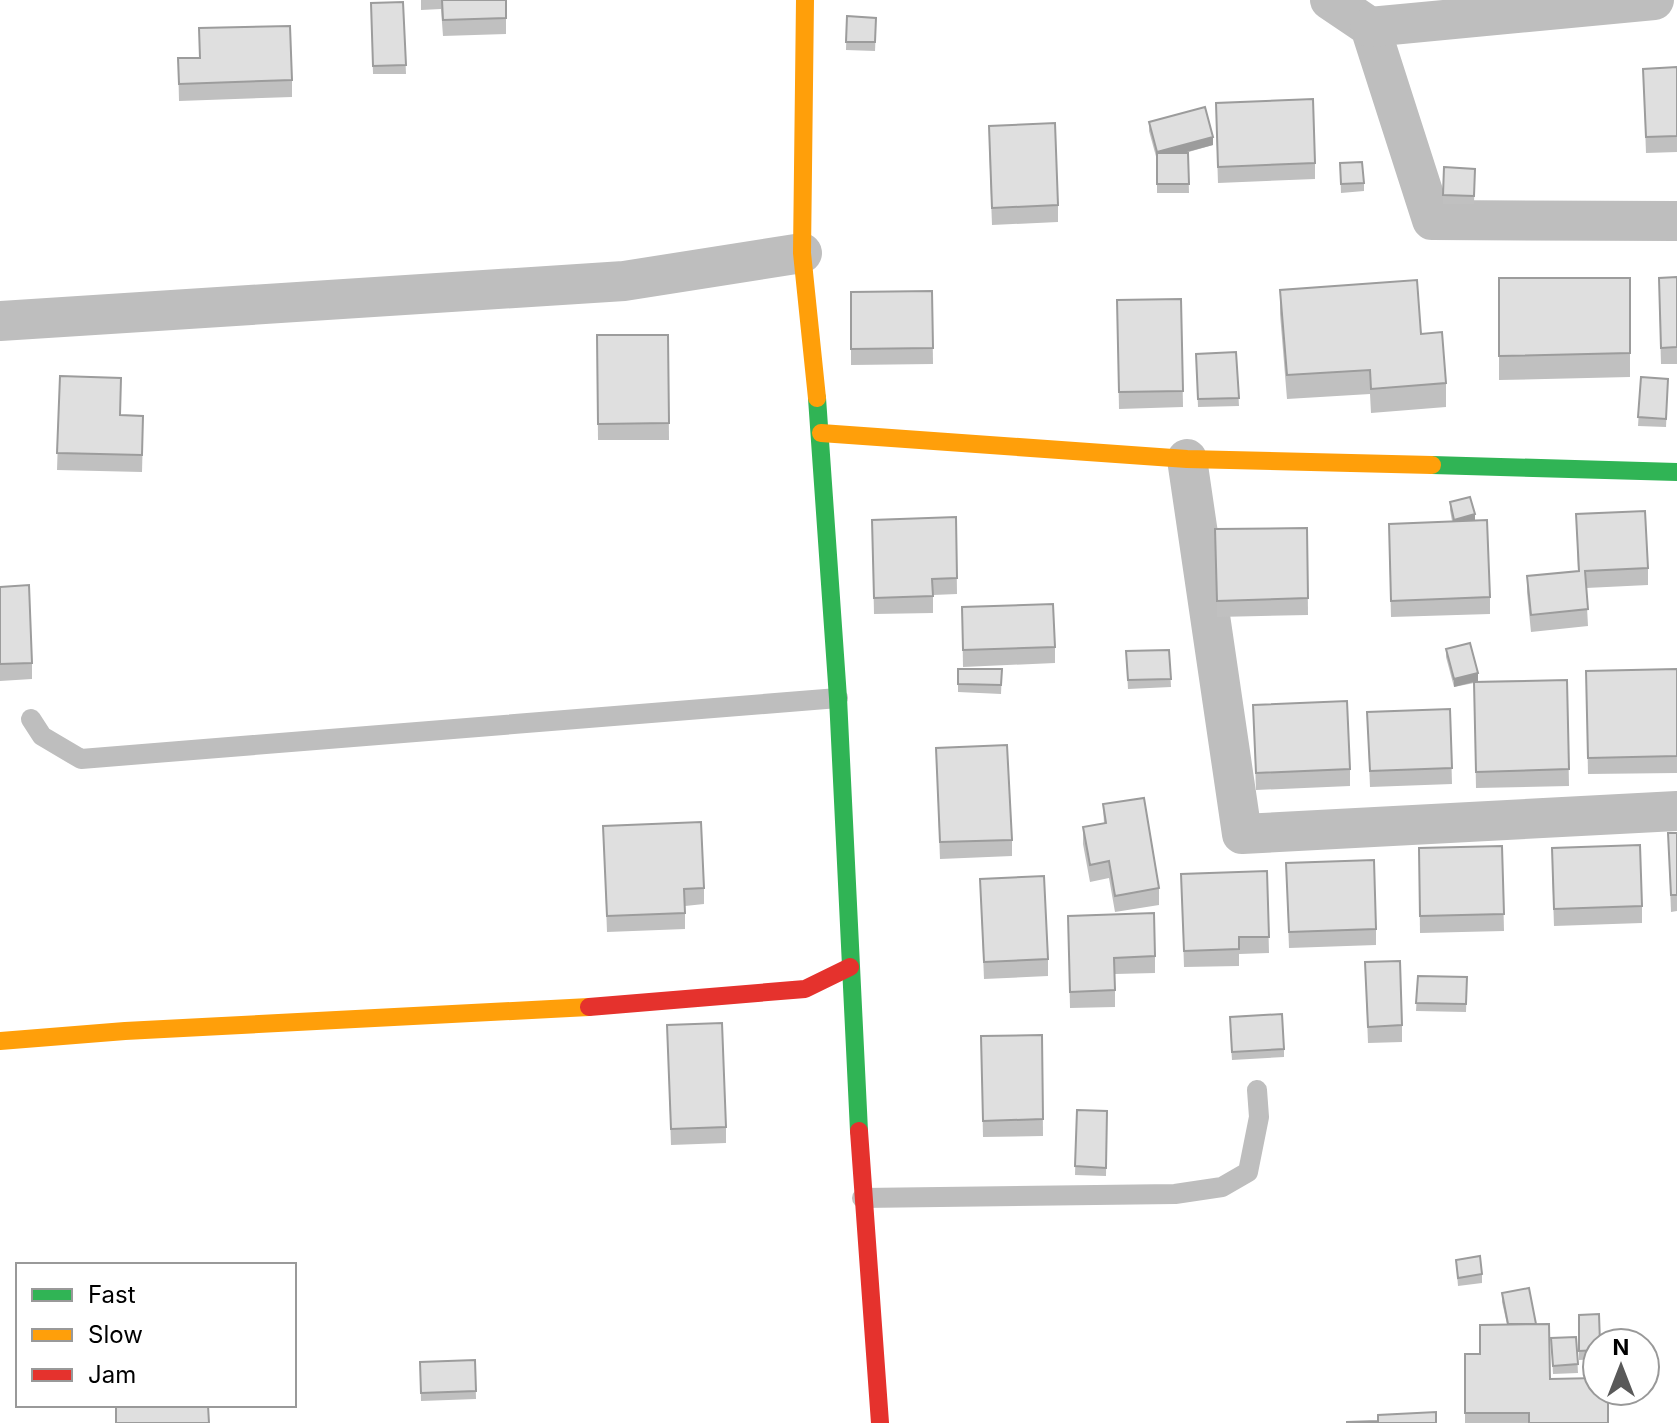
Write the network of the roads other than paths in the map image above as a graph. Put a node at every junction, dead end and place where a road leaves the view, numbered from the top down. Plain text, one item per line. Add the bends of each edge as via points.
1 (805, 0) edge
2 (1330, 0) edge
3 (1654, 0) edge
4 (1370, 27) junction
5 (1677, 221) edge
6 (802, 253) junction
7 (0, 321) edge
8 (821, 433) junction
9 (1187, 459) junction
10 (1677, 472) edge
11 (838, 698) junction
12 (31, 719) dead end
13 (1677, 811) edge
14 (850, 967) junction
15 (0, 1041) edge
16 (1257, 1090) dead end
17 (862, 1198) junction
18 (880, 1423) edge

1 - 6 street
2 - 4 street
3 - 4 street
4 - 5 street via 1432,220
6 - 7 street via 624,281
6 - 8 street
8 - 9 street
8 - 11 street
9 - 10 street
9 - 13 street via 1242,834
11 - 12 lane via 81,759 42,736
11 - 14 street
14 - 15 street via 805,989 575,1008
14 - 17 street
16 - 17 lane via 1259,1117 1248,1172 1222,1187 1175,1194
17 - 18 street

